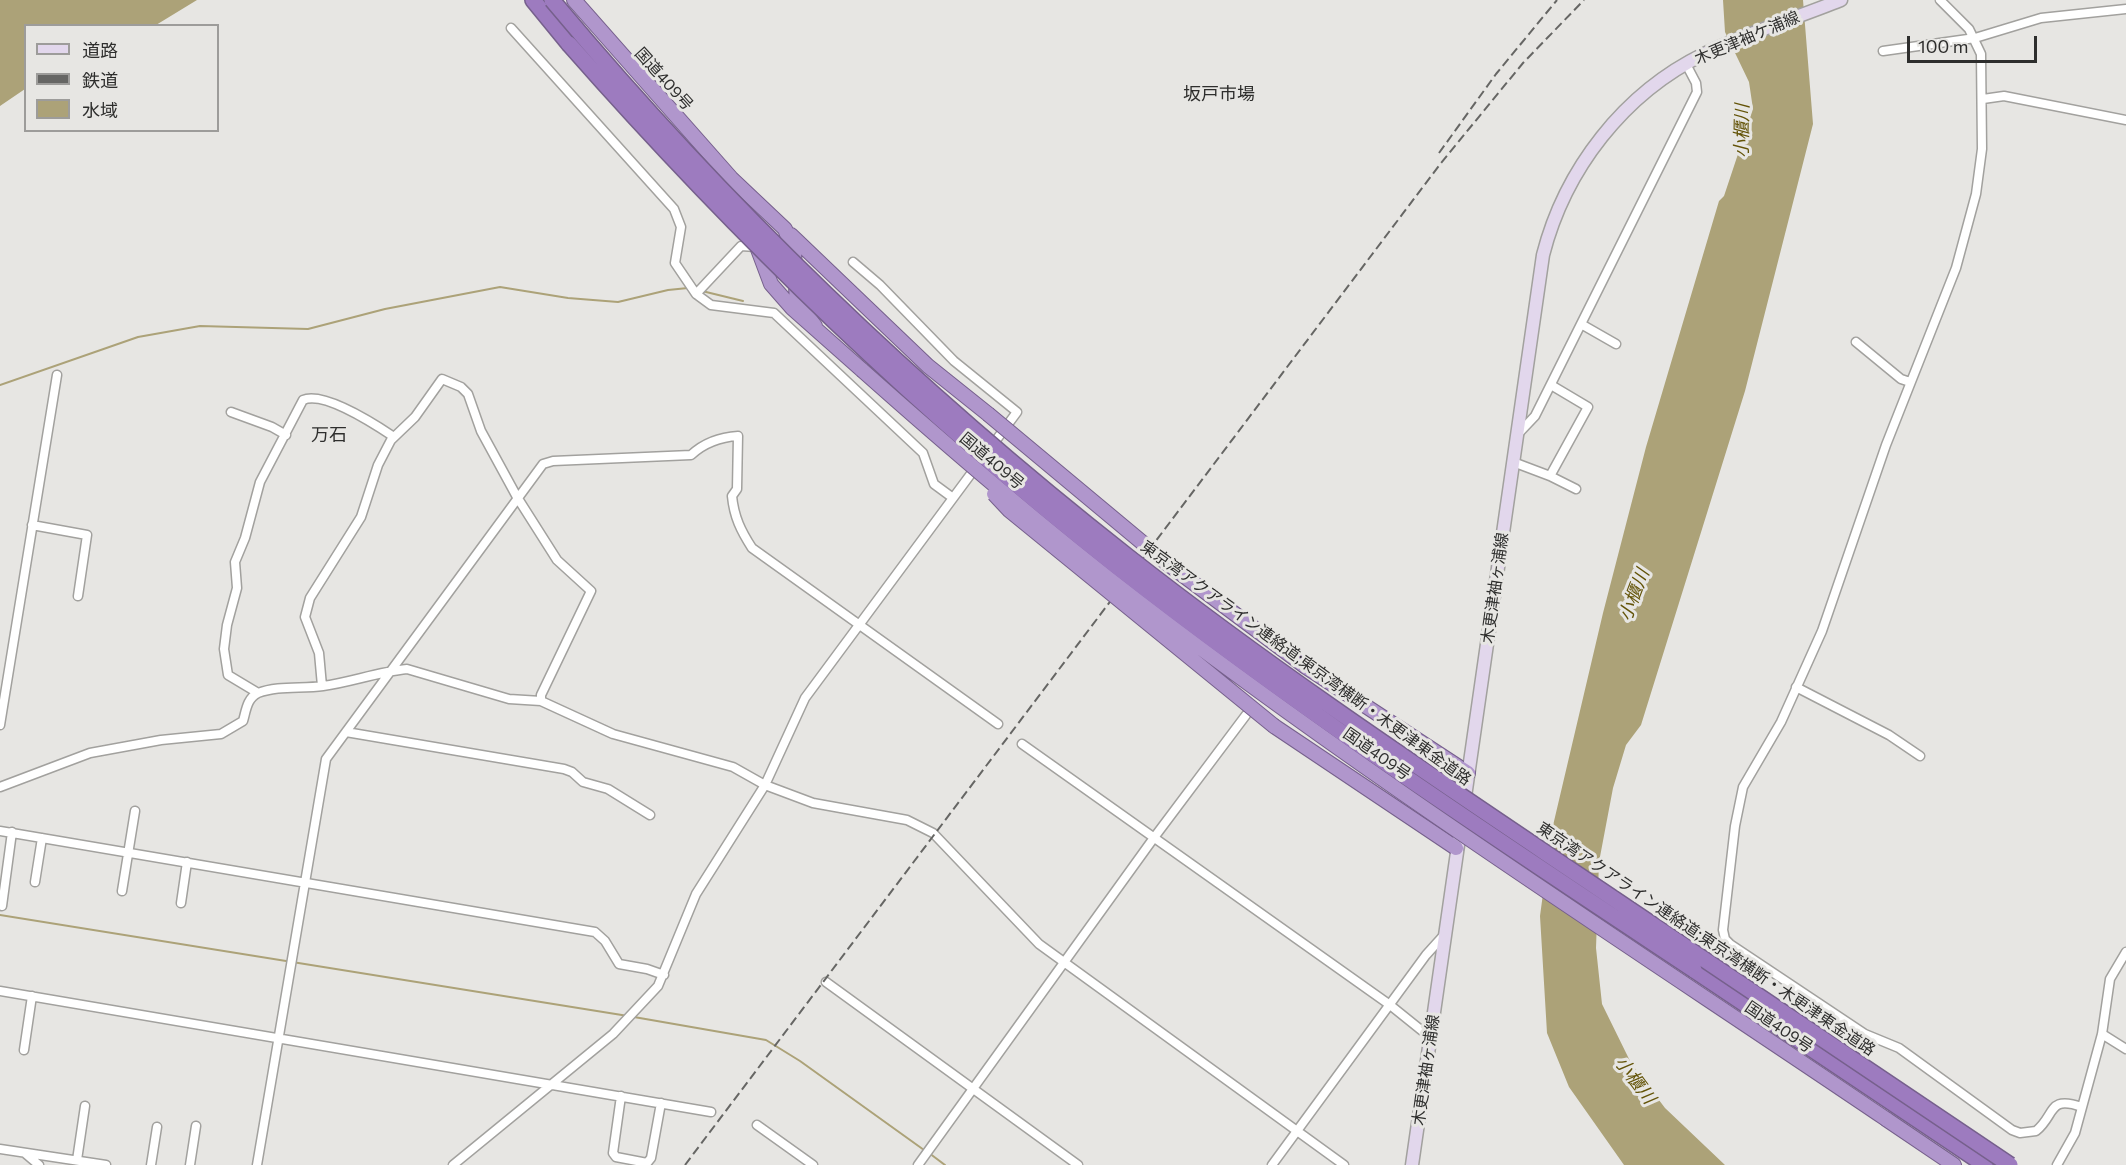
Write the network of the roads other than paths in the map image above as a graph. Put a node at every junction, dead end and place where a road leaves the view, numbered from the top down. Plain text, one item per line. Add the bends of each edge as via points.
1 (533, 0) edge
2 (552, 0) edge
3 (574, 0) edge
4 (1841, 0) edge
5 (1940, 0) edge
6 (2126, 9) edge
7 (511, 28) dead end
8 (1975, 38) junction
9 (1883, 51) dead end
10 (1686, 64) junction
11 (1983, 99) junction
12 (2126, 120) edge
13 (731, 178) junction
14 (785, 229) junction
15 (757, 247) junction
16 (853, 262) dead end
17 (696, 294) junction
18 (1581, 324) junction
19 (816, 326) junction
20 (1856, 342) dead end
21 (1616, 344) dead end
22 (57, 375) dead end
23 (1910, 382) junction
24 (1551, 385) junction
25 (231, 412) dead end
26 (286, 435) junction
27 (1517, 435) junction
28 (394, 436) junction
29 (954, 451) junction
30 (1513, 462) junction
31 (1550, 476) junction
32 (1576, 489) dead end
33 (517, 497) junction
34 (953, 498) junction
35 (32, 525) junction
36 (78, 596) dead end
37 (859, 625) junction
38 (392, 671) junction
39 (4, 676) edge
40 (322, 686) junction
41 (1796, 687) junction
42 (258, 693) junction
43 (541, 700) junction
44 (1246, 715) dead end
45 (998, 724) dead end
46 (0, 725) edge
47 (346, 732) junction
48 (1022, 744) dead end
49 (1920, 756) dead end
50 (1468, 773) junction
51 (765, 785) junction
52 (0, 787) edge
53 (135, 811) dead end
54 (650, 815) dead end
55 (0, 831) edge
56 (12, 832) junction
57 (42, 838) junction
58 (1153, 839) junction
59 (1456, 848) junction
60 (128, 852) junction
61 (187, 862) junction
62 (35, 882) dead end
63 (304, 882) junction
64 (122, 891) dead end
65 (181, 903) dead end
66 (2, 906) dead end
67 (1445, 934) junction
68 (2126, 952) edge
69 (1064, 963) junction
70 (664, 975) junction
71 (826, 982) dead end
72 (0, 991) edge
73 (32, 996) junction
74 (1390, 1005) junction
75 (2102, 1034) junction
76 (1431, 1038) junction
77 (279, 1039) junction
78 (2126, 1049) edge
79 (24, 1050) dead end
80 (552, 1084) junction
81 (973, 1089) junction
82 (621, 1096) junction
83 (661, 1103) junction
84 (85, 1106) dead end
85 (2082, 1107) junction
86 (711, 1112) dead end
87 (757, 1125) dead end
88 (196, 1126) dead end
89 (157, 1127) dead end
90 (1297, 1131) junction
91 (0, 1149) edge
92 (26, 1154) junction
93 (76, 1160) junction
94 (39, 1165) edge
95 (106, 1165) edge
96 (151, 1165) edge
97 (190, 1165) edge
98 (257, 1165) edge
99 (453, 1165) edge
100 (813, 1165) edge
101 (918, 1165) edge
102 (1078, 1165) edge
103 (1272, 1165) edge
104 (1344, 1165) edge
105 (1412, 1165) edge
106 (1954, 1165) edge
107 (1985, 1165) edge
108 (2010, 1165) edge
109 (2057, 1165) edge

1 - 107 highway, 東京湾アクアライン連絡道;東京湾横断・木更津東金道路, bridge via 654,141 753,243 881,366 1055,517 1338,730
2 - 108 highway, 東京湾アクアライン連絡道;東京湾横断・木更津東金道路, bridge via 666,130 819,287 973,428 1126,555 1355,724
3 - 13 highway, 国道409号
4 - 10 main road, 木更津袖ケ浦線
5 - 8 street
6 - 8 street via 2040,18
7 - 17 street via 674,209 681,227 675,263
8 - 9 street
8 - 11 street via 1981,54
10 - 18 street via 1696,83 1696,92
10 - 27 main road, 木更津袖ヶ浦線 via 1622,113 1601,136 1576,175 1549,232
11 - 12 street via 2004,96
11 - 23 street via 1976,194 1956,268
13 - 14 highway, 国道409号
13 - 15 highway, 国道409号 via 742,198
14 - 19 highway, 国道409号 via 794,253 797,302
14 - 50 highway, bridge via 928,366 1168,564 1306,667
15 - 17 street via 741,246
15 - 19 highway, 国道409号 via 771,284 792,308
16 - 34 street via 954,361 1017,412
17 - 34 street via 711,305 774,313 923,453 934,484
18 - 21 street
18 - 24 street
19 - 29 highway, 国道409号, bridge
20 - 23 street
22 - 35 street
23 - 41 street via 1822,631
24 - 27 street via 1535,416
24 - 31 street via 1588,407
25 - 26 street
26 - 28 street via 303,400 314,398
26 - 42 street via 260,482 235,562 237,588 226,625 228,675
27 - 30 main road, 木更津袖ヶ浦線
28 - 33 street via 415,417 442,379 454,383 468,394 481,431
28 - 40 street via 378,465 361,518 314,590 306,610 319,653
29 - 59 highway, bridge via 1009,510 1274,726
29 - 106 highway, 国道409号, bridge via 1111,580 1333,744
30 - 31 street
30 - 50 main road, 木更津袖ヶ浦線
31 - 32 street
33 - 37 street via 538,469 553,461 691,455 716,440 738,436 733,505 736,523 752,548
33 - 38 street
33 - 43 street via 557,560 591,591
34 - 37 street
35 - 36 street via 87,534
35 - 39 street
37 - 45 street
37 - 51 street via 805,698
38 - 40 street
38 - 43 street via 406,669 509,699
38 - 47 street
39 - 46 street
40 - 42 street
41 - 49 street
41 - 85 street via 1739,799 1725,939 1866,1035 1899,1048 2012,1130 2036,1131 2057,1104
42 - 52 street via 251,698 243,721 221,734 90,753
43 - 51 street via 613,734 733,767
44 - 58 street
47 - 54 street via 564,769 583,782 609,789
47 - 63 street via 323,769
48 - 58 street
50 - 59 main road, 木更津袖ヶ浦線
51 - 69 street via 813,803 869,811 923,826 1039,944
51 - 70 street via 696,894
53 - 60 street
55 - 56 street
56 - 57 street
56 - 66 street
57 - 60 street
57 - 62 street
58 - 69 street
58 - 74 street
59 - 67 main road, 木更津袖ヶ浦線
60 - 61 street
60 - 64 street
61 - 63 street
61 - 65 street
63 - 70 street via 595,932 620,964
63 - 77 street
67 - 74 street
67 - 76 main road, 木更津袖ヶ浦線
68 - 75 street via 2110,979
69 - 81 street
69 - 90 street
70 - 80 street via 613,1034
71 - 81 street
72 - 73 street
73 - 77 street
73 - 79 street
74 - 76 street
74 - 90 street
75 - 78 street
75 - 85 street
76 - 105 main road, 木更津袖ヶ浦線
77 - 80 street
77 - 98 street
80 - 82 street
80 - 99 street
81 - 101 street
81 - 102 street
82 - 83 street
82 - 83 street via 613,1153 647,1163
83 - 86 street
84 - 93 street
85 - 109 street via 2075,1133
87 - 100 street
88 - 97 street
89 - 96 street
90 - 103 street
90 - 104 street
91 - 92 street
92 - 93 street
92 - 94 street
93 - 95 street

